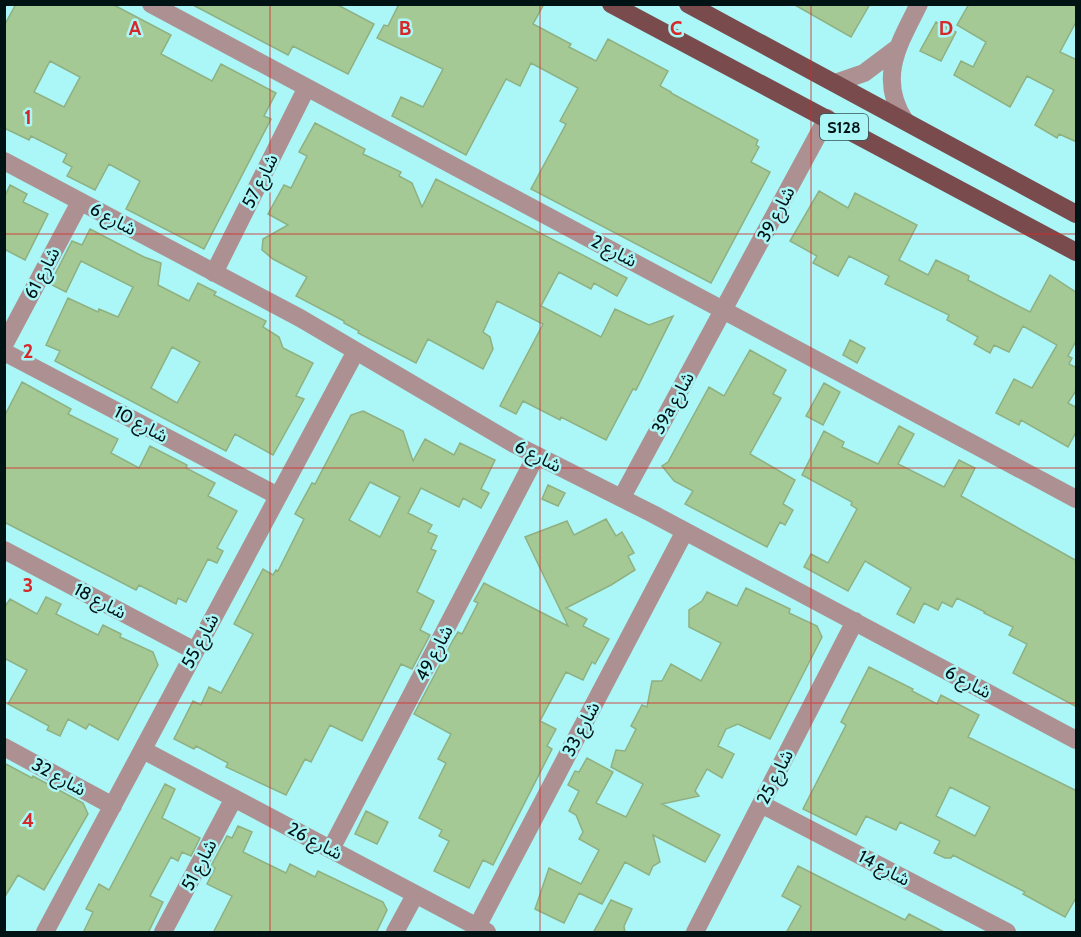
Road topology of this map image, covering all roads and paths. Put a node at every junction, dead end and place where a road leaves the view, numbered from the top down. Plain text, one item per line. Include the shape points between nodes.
1 (151, 4) edge
2 (611, 4) edge
3 (688, 4) edge
4 (920, 4) edge
5 (896, 49) junction
6 (835, 83) junction
7 (306, 89) junction
8 (827, 118) junction
9 (905, 121) junction
10 (4, 161) edge
11 (80, 202) junction
12 (1077, 214) edge
13 (1077, 252) edge
14 (214, 273) junction
15 (725, 309) junction
16 (4, 345) edge
17 (356, 351) junction
18 (4, 352) edge
19 (536, 456) junction
20 (278, 496) junction
21 (622, 497) junction
22 (1077, 499) edge
23 (685, 531) junction
24 (4, 550) edge
25 (855, 621) junction
26 (195, 651) junction
27 (1076, 738) edge
28 (4, 747) edge
29 (143, 750) junction
30 (234, 798) junction
31 (761, 804) junction
32 (113, 806) junction
33 (331, 849) junction
34 (415, 895) junction
35 (482, 930) edge
36 (45, 933) edge
37 (163, 933) edge
38 (395, 933) edge
39 (695, 933) edge
40 (1007, 933) edge

1 - 7 street, شارع 2
2 - 8 main road, S128
3 - 6 main road, S128
4 - 5 street
5 - 6 street via 864,74
5 - 9 street via 891,88
6 - 9 main road, S128
7 - 14 street, شارع 57
7 - 15 street, شارع 2
8 - 13 main road, S128
8 - 15 street, شارع 39
9 - 12 main road, S128
10 - 11 street, شارع 6
11 - 14 street, شارع 6
11 - 16 street, شارع 61
14 - 17 street, شارع 6
15 - 21 street, 39a شارع
15 - 22 street, شارع 2
17 - 19 street, شارع 6
17 - 20 street, شارع 55
18 - 20 street, شارع 10
19 - 21 street, شارع 6
19 - 33 street, شارع 49
20 - 26 street, شارع 55
21 - 23 street, شارع 6
23 - 25 street, شارع 6
23 - 35 street, شارع 33
24 - 26 street, شارع 18
25 - 27 street, شارع 6
25 - 31 street, شارع 25
26 - 29 street, شارع 55
28 - 32 street, شارع 32
29 - 30 street, شارع 26
29 - 32 street, شارع 55
30 - 33 street, شارع 26
30 - 37 street, شارع 51
31 - 39 street, شارع 25
31 - 40 street, شارع 14
32 - 36 street, شارع 55
33 - 34 street, شارع 26
34 - 35 street, شارع 26
34 - 38 street

